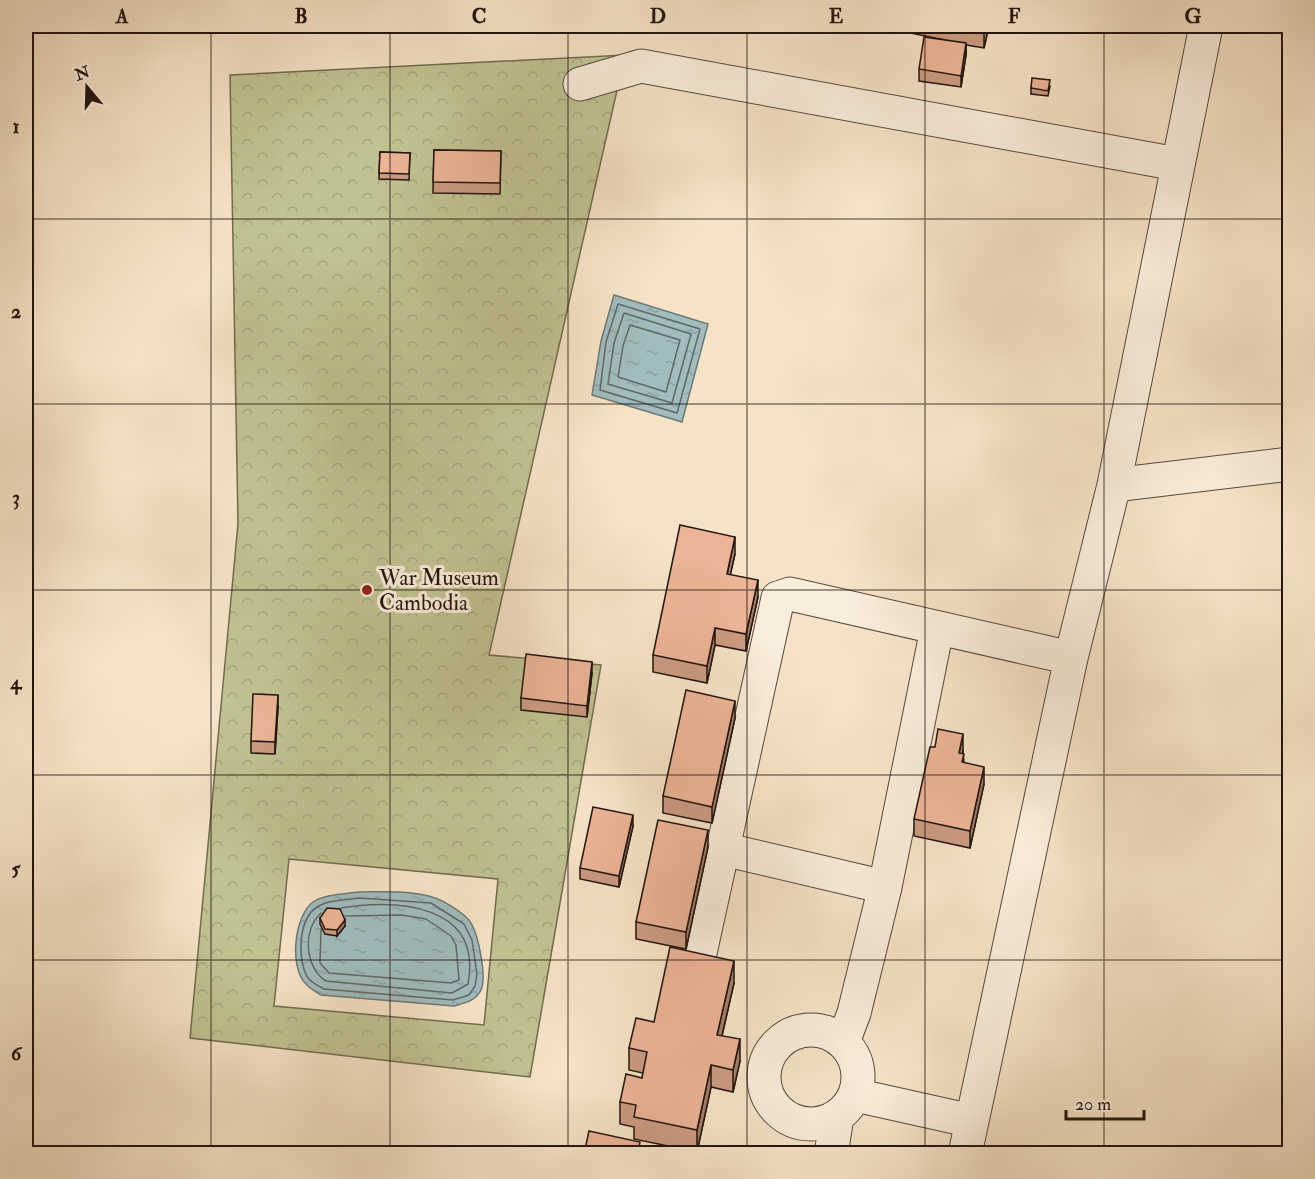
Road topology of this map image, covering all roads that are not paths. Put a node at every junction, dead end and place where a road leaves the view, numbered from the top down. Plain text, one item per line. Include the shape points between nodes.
1 (1206, 26) edge
2 (580, 84) dead end
3 (1177, 164) junction
4 (1290, 464) edge
5 (1114, 485) junction
6 (937, 629) junction
7 (1071, 658) junction
8 (723, 849) junction
9 (885, 887) junction
10 (700, 953) edge
11 (843, 1042) junction
12 (846, 1106) junction
13 (972, 1122) junction
14 (831, 1154) edge
15 (965, 1154) edge

1 - 3 street
2 - 3 street via 641,66
3 - 5 street
4 - 5 street
5 - 7 street
6 - 7 street
6 - 8 street via 790,594 778,598
6 - 9 street
7 - 13 street
8 - 9 street
8 - 10 street
9 - 11 street
11 - 12 street via 858,1066 859,1081
11 - 12 street via 827,1032 808,1030 789,1035 774,1047 765,1064 763,1083 769,1101 782,1115 799,1123 819,1124
12 - 13 street
12 - 14 street
13 - 15 street

